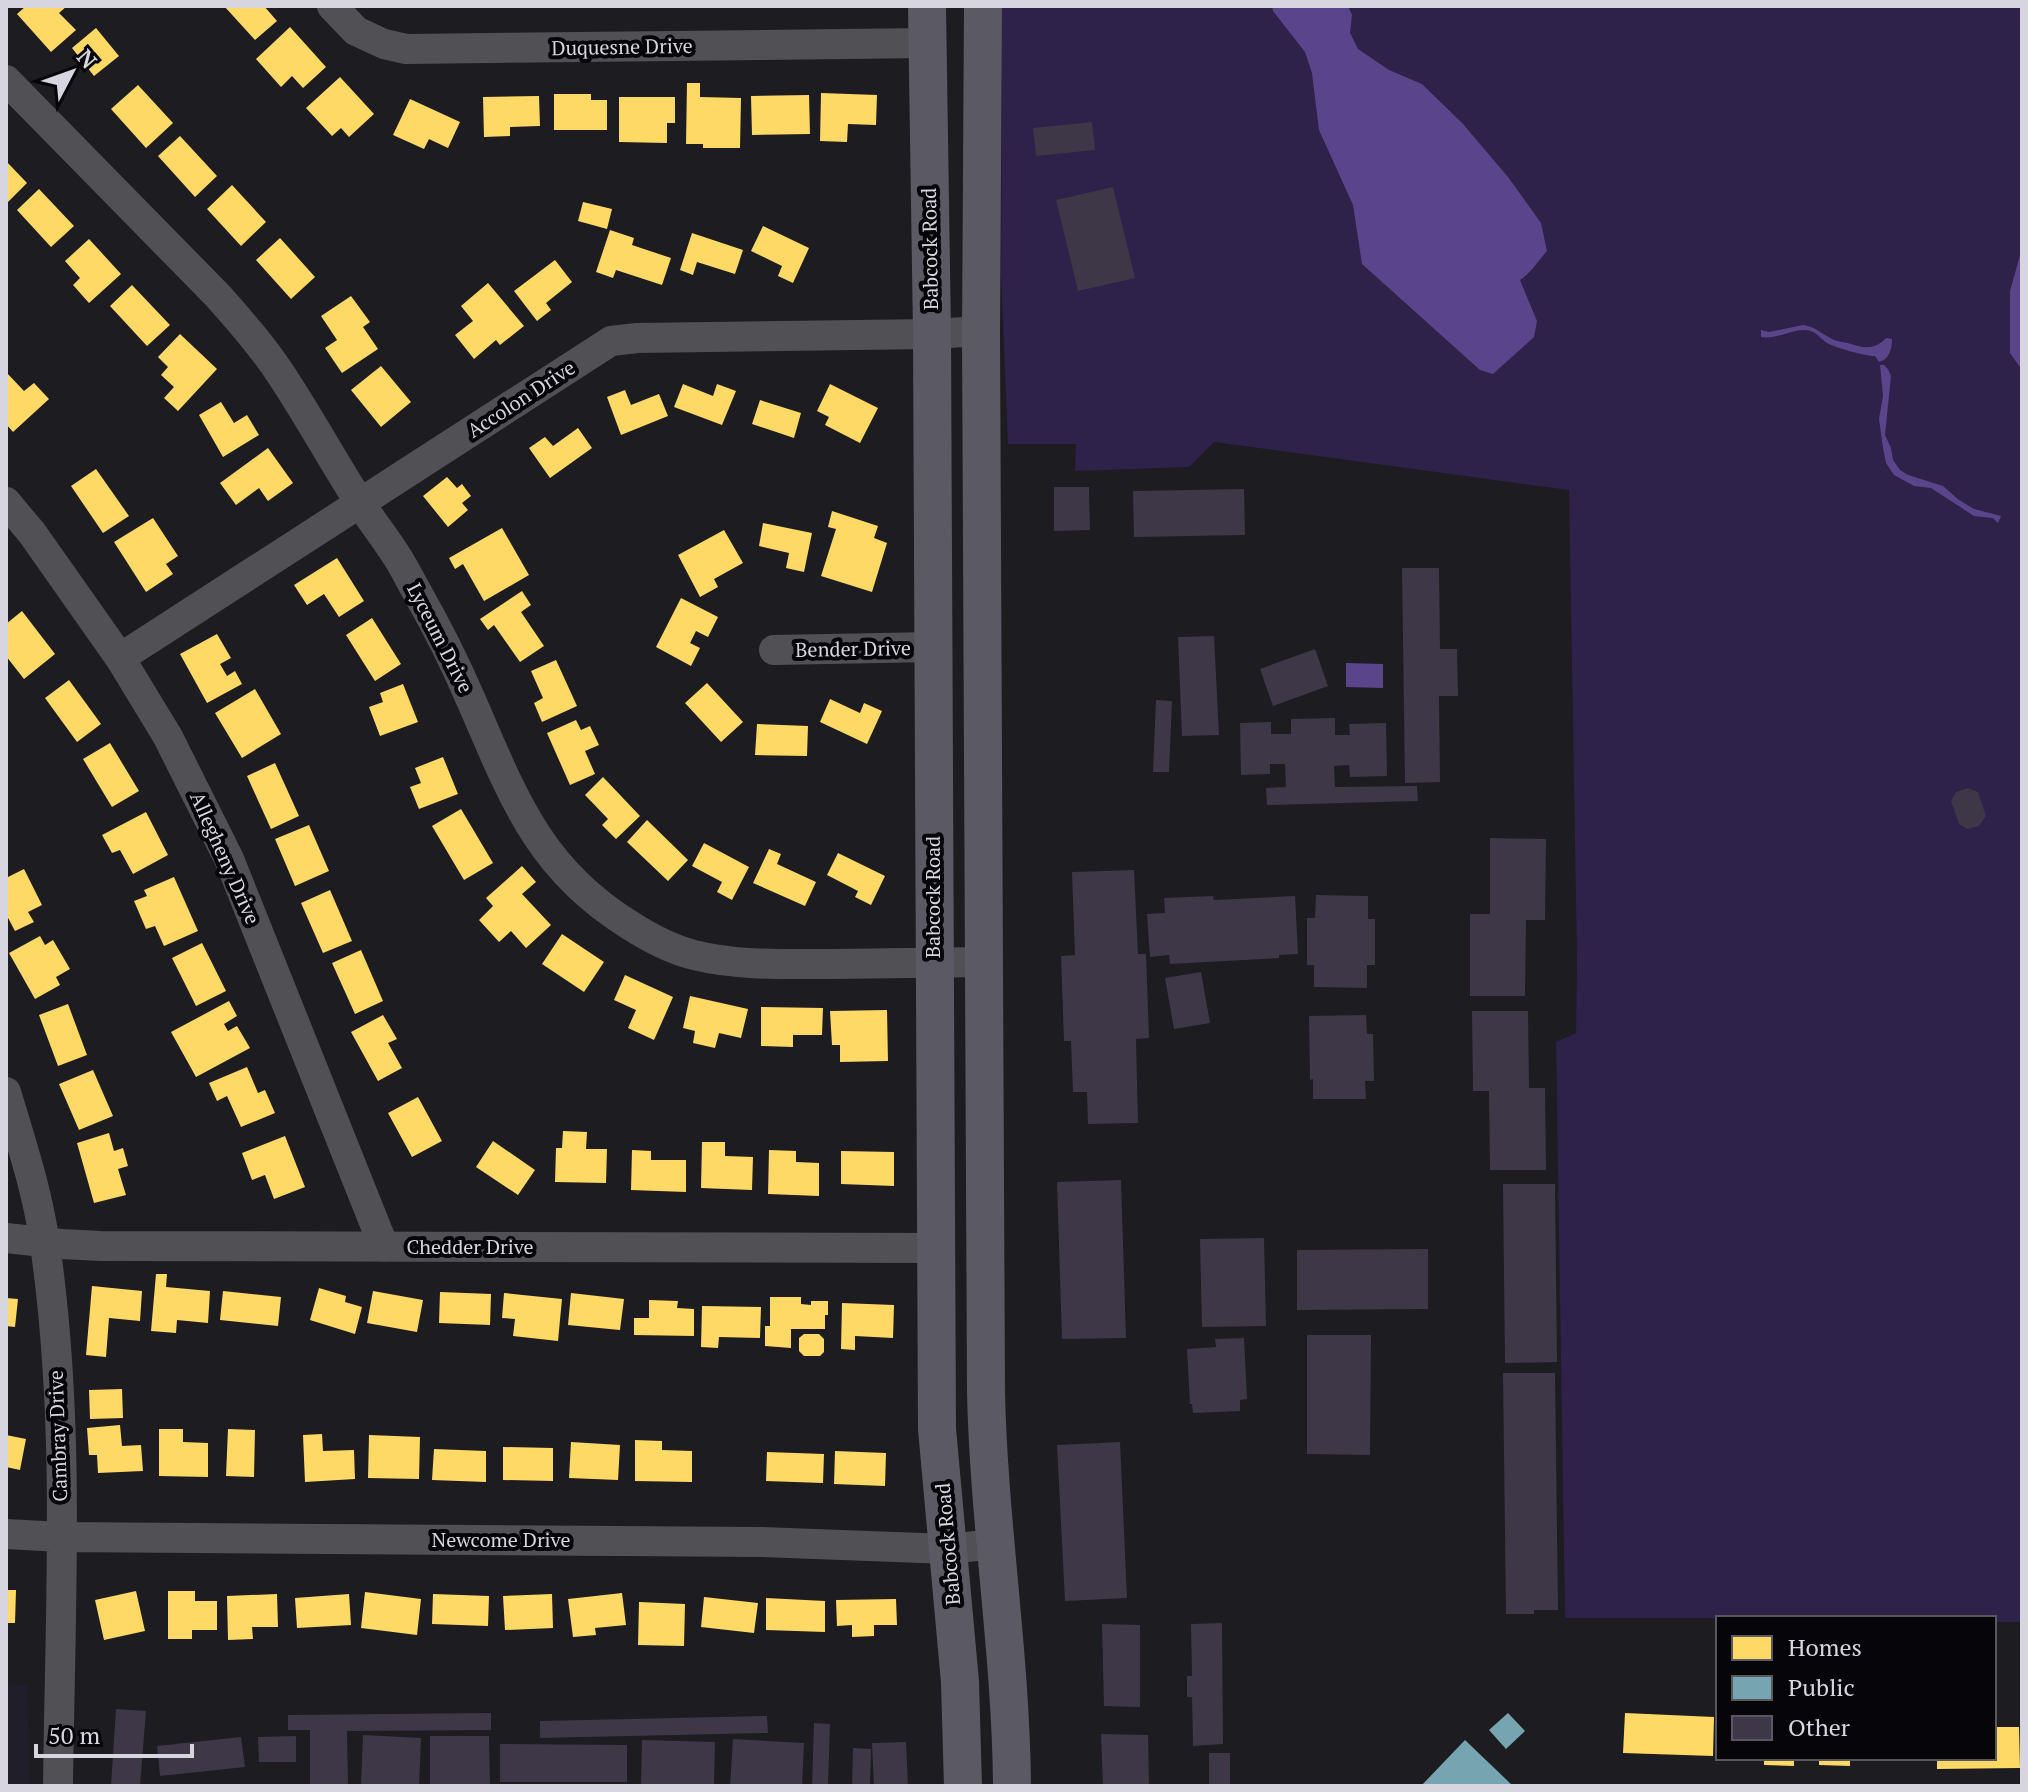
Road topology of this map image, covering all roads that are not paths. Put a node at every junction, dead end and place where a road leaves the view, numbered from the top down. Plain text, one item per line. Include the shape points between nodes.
1 (332, 6) edge
2 (927, 6) edge
3 (983, 6) edge
4 (927, 43) junction
5 (6, 80) edge
6 (981, 331) junction
7 (932, 334) junction
8 (6, 502) edge
9 (360, 502) junction
10 (933, 647) junction
11 (774, 650) dead end
12 (120, 658) junction
13 (984, 962) junction
14 (934, 963) junction
15 (6, 1092) edge
16 (6, 1238) edge
17 (45, 1242) junction
18 (384, 1247) junction
19 (935, 1248) junction
20 (6, 1534) edge
21 (61, 1537) junction
22 (995, 1544) junction
23 (948, 1549) junction
24 (58, 1786) edge
25 (963, 1786) edge
26 (1012, 1786) edge

1 - 4 street, Duquesne Drive via 356,31 406,49
2 - 4 main road, Babcock Road
3 - 6 main road
4 - 7 main road, Babcock Road
5 - 9 street, Lyceum Drive via 250,332
6 - 7 street, Accolon Drive
6 - 13 main road
7 - 9 street, Accolon Drive via 611,341
7 - 10 main road, Babcock Road
8 - 12 street, Allegheny Drive
9 - 12 street, Accolon Drive
9 - 14 street, Lyceum Drive via 433,620 526,820 588,895 641,932 694,955 775,964
10 - 11 street, Bender Drive
10 - 14 main road, Babcock Road
12 - 18 street, Allegheny Drive via 168,737 229,859
13 - 14 street, Lyceum Drive
13 - 22 main road via 986,1408
14 - 19 main road, Babcock Road
15 - 17 street, Cambray Drive
16 - 17 street, Chedder Drive
17 - 18 street, Chedder Drive
17 - 21 street, Cambray Drive via 59,1409
18 - 19 street, Chedder Drive
19 - 23 main road, Babcock Road via 937,1429
20 - 21 street, Newcome Drive
21 - 23 street, Newcome Drive via 762,1542
21 - 24 street, Cambray Drive
22 - 23 street, Newcome Drive
22 - 26 main road
23 - 25 main road, Babcock Road

